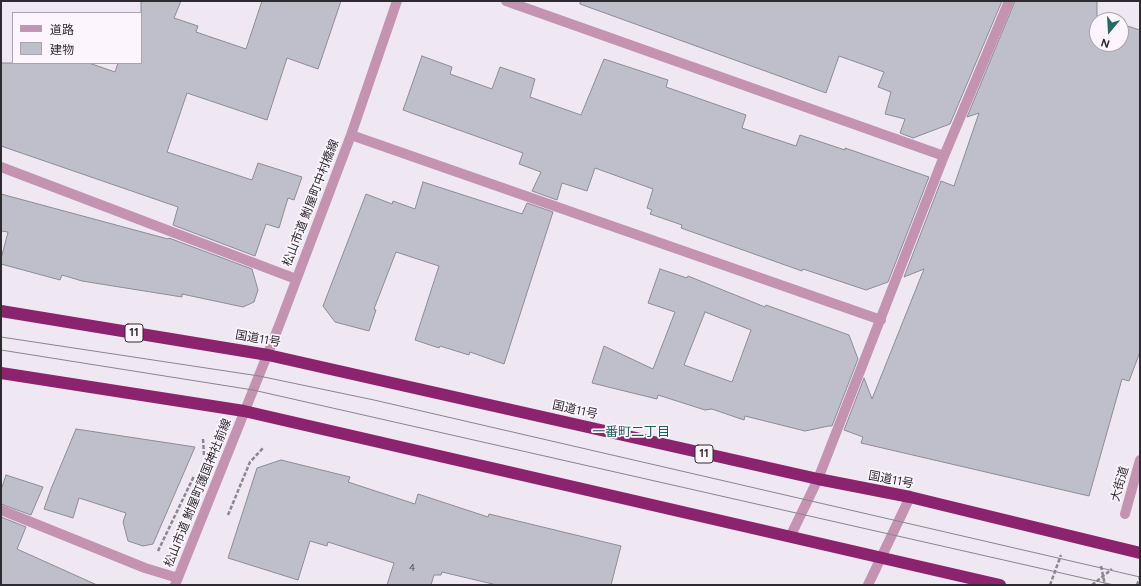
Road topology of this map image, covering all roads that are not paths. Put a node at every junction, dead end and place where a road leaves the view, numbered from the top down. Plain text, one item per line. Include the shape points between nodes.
1 (397, 1) edge
2 (506, 1) edge
3 (1009, 1) edge
4 (351, 135) junction
5 (944, 156) junction
6 (1, 167) edge
7 (296, 279) junction
8 (1, 311) edge
9 (880, 320) junction
10 (268, 354) junction
11 (1, 373) edge
12 (244, 411) junction
13 (1140, 460) edge
14 (818, 479) junction
15 (910, 498) junction
16 (1, 510) edge
17 (1125, 514) dead end
18 (790, 538) junction
19 (1140, 553) edge
20 (881, 557) junction
21 (176, 582) edge
22 (868, 585) edge
23 (1000, 585) edge

1 - 4 street, 松山市道 鮒屋町中村橋線
2 - 5 street
3 - 5 street
4 - 7 street, 松山市道 鮒屋町中村橋線
4 - 9 street
5 - 9 street
6 - 7 street
7 - 10 street, 松山市道 鮒屋町中村橋線
8 - 10 highway, 国道11号 / 11
9 - 14 street
10 - 12 street, 松山市道 鮒屋町中村橋線
10 - 14 highway, 国道11号 / 11
11 - 12 highway
12 - 18 highway
12 - 21 street, 松山市道 鮒屋町護国神社前線
13 - 17 street, 大街道
14 - 15 highway, 国道11号 / 11
14 - 18 street
15 - 19 highway, 国道11号 / 11
15 - 20 street
16 - 21 street
18 - 20 highway
20 - 22 street
20 - 23 highway

